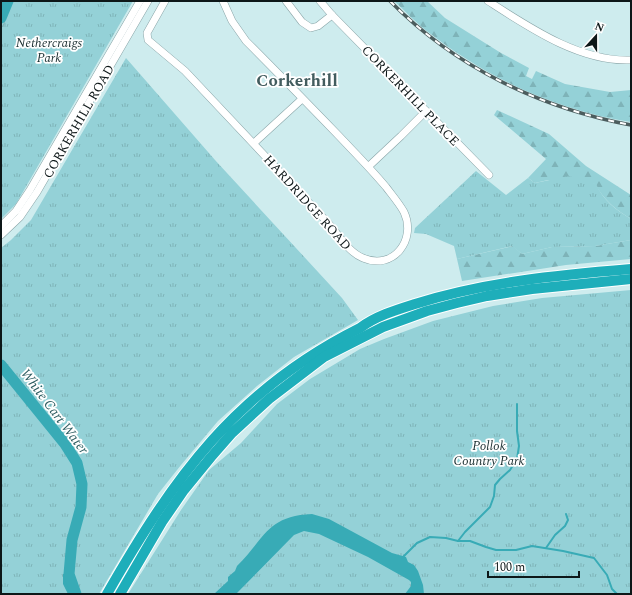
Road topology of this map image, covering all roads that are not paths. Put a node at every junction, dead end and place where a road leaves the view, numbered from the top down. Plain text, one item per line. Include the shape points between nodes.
1 (140, 1) edge
2 (148, 1) edge
3 (166, 1) edge
4 (223, 1) edge
5 (286, 1) edge
6 (320, 1) edge
7 (488, 1) edge
8 (332, 15) junction
9 (631, 60) edge
10 (302, 99) junction
11 (426, 111) junction
12 (254, 143) junction
13 (369, 166) junction
14 (489, 175) dead end
15 (1, 226) edge
16 (1, 235) edge
17 (631, 269) edge
18 (631, 279) edge
19 (109, 591) edge
20 (120, 594) edge

1 - 15 street, CORKERHILL ROAD via 30,190 16,211
2 - 16 street, CORKERHILL ROAD via 37,192 20,217
3 - 12 street, HARDRIDGE ROAD via 147,33 148,40 185,70
4 - 10 street, HARDRIDGE ROAD via 232,21 246,41
5 - 8 street via 302,22 311,28
6 - 8 street, CORKERHILL PLACE
7 - 9 street via 543,34 579,51 603,58
8 - 11 street, CORKERHILL PLACE
10 - 12 street
10 - 13 street, HARDRIDGE ROAD
11 - 13 street
11 - 14 street, CORKERHILL PLACE
12 - 13 street, HARDRIDGE ROAD via 350,250 369,260 383,260 394,256 404,244 408,232 407,220 400,204
17 - 19 highway via 516,281 432,299 367,322 321,349 292,368 239,411 187,468 158,509
18 - 20 highway via 552,286 457,303 405,318 369,333 324,357 258,409 198,472 143,553

